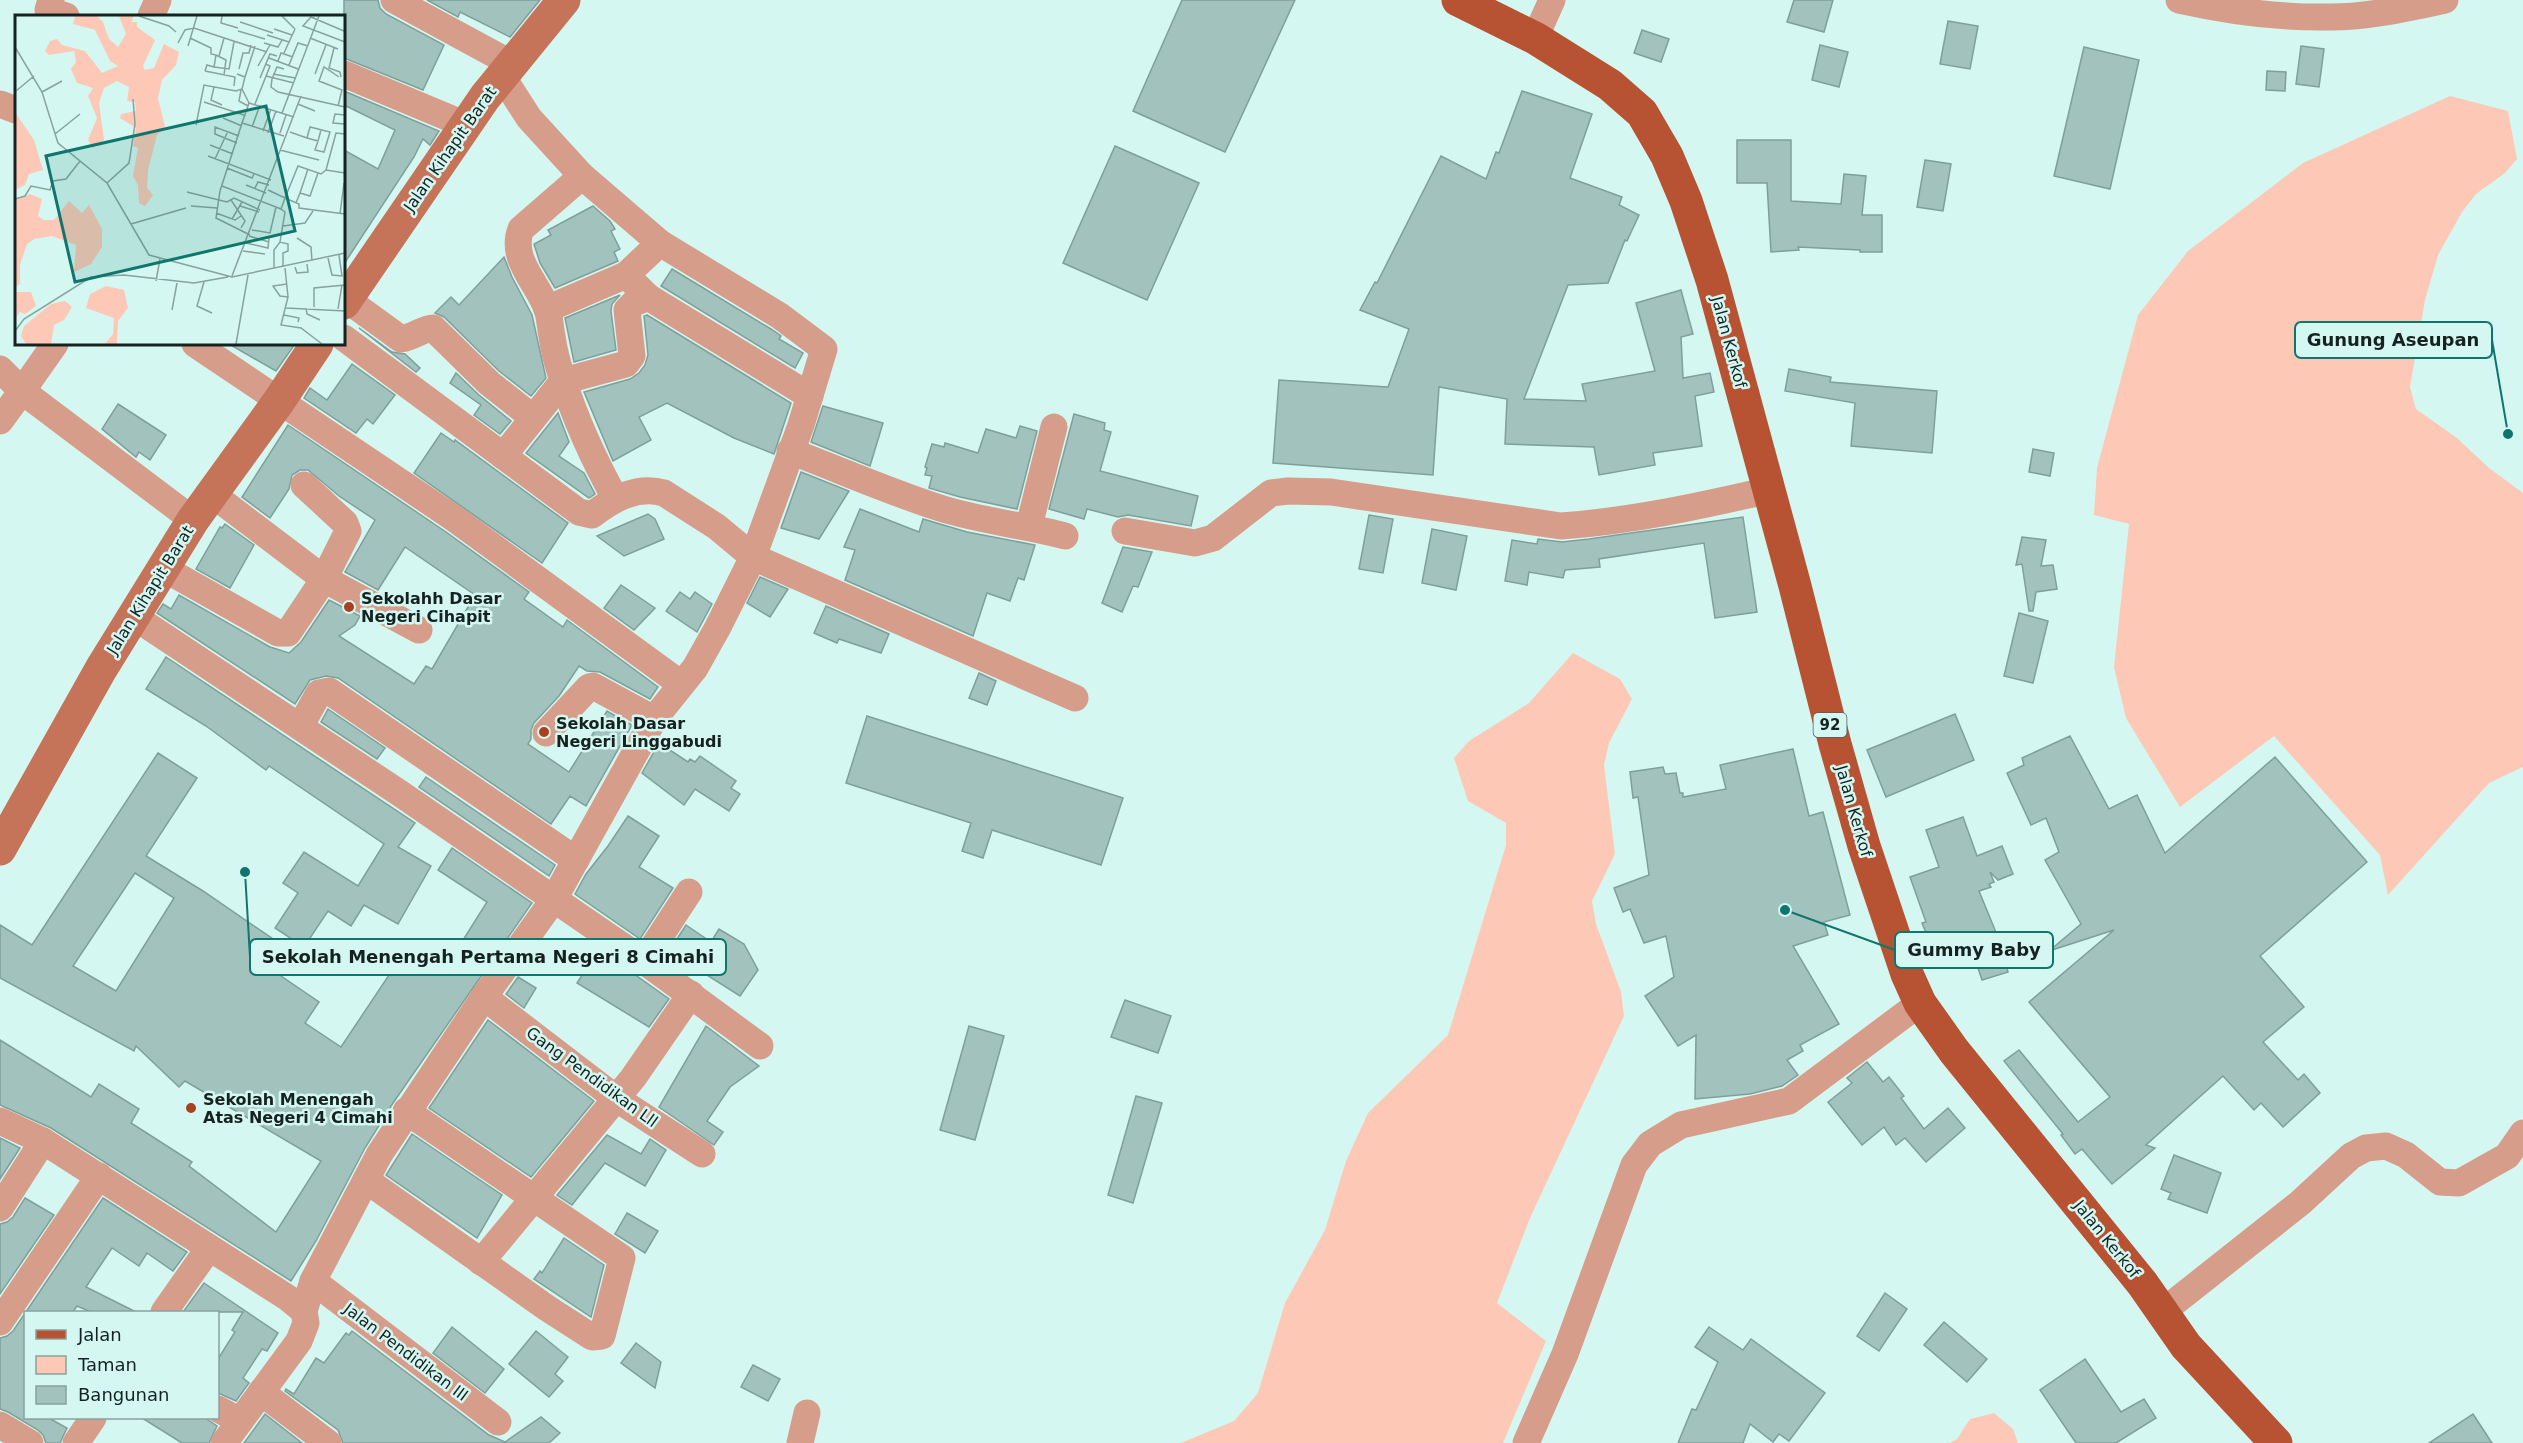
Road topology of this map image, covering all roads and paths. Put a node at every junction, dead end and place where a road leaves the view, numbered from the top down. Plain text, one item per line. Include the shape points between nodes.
1 (158, 0) edge
2 (394, 0) edge
3 (564, 0) edge
4 (1458, 0) edge
5 (1552, 0) edge
6 (2179, 0) edge
7 (2445, 0) edge
8 (151, 15) edge
9 (1535, 38) junction
10 (507, 70) junction
11 (345, 74) edge
12 (0, 104) edge
13 (15, 110) edge
14 (466, 125) junction
15 (582, 176) junction
16 (660, 243) junction
17 (626, 275) junction
18 (648, 297) junction
19 (345, 301) edge
20 (547, 309) junction
21 (345, 339) edge
22 (54, 345) edge
23 (196, 345) edge
24 (316, 345) edge
25 (0, 369) edge
26 (563, 381) junction
27 (22, 391) junction
28 (810, 396) junction
29 (279, 401) junction
30 (532, 417) junction
31 (0, 421) edge
32 (1054, 427) dead end
33 (790, 451) junction
34 (502, 456) junction
35 (304, 485) dead end
36 (1770, 490) junction
37 (615, 498) junction
38 (202, 507) junction
39 (1029, 526) junction
40 (1125, 531) dead end
41 (1065, 536) dead end
42 (753, 557) junction
43 (163, 568) junction
44 (324, 579) junction
45 (133, 616) junction
46 (419, 630) dead end
47 (681, 684) junction
48 (1075, 698) dead end
49 (654, 719) junction
50 (301, 726) junction
51 (546, 733) dead end
52 (426, 757) junction
53 (401, 794) junction
54 (0, 849) edge
55 (576, 860) junction
56 (689, 892) dead end
57 (554, 899) junction
58 (644, 961) junction
59 (690, 994) junction
60 (484, 997) junction
61 (1920, 1003) junction
62 (760, 1046) dead end
63 (617, 1099) junction
64 (406, 1111) junction
65 (0, 1120) edge
66 (2523, 1133) edge
67 (43, 1141) junction
68 (702, 1154) dead end
69 (99, 1176) junction
70 (366, 1180) junction
71 (533, 1198) junction
72 (0, 1208) edge
73 (209, 1248) junction
74 (481, 1262) junction
75 (313, 1281) junction
76 (165, 1311) edge
77 (304, 1311) junction
78 (2161, 1313) junction
79 (0, 1322) edge
80 (261, 1392) junction
81 (807, 1413) dead end
82 (229, 1415) edge
83 (92, 1419) edge
84 (498, 1422) dead end
85 (0, 1425) edge
86 (30, 1443) edge
87 (76, 1443) edge
88 (224, 1443) edge
89 (328, 1443) edge
90 (800, 1443) edge
91 (1526, 1443) edge
92 (2276, 1443) edge

1 - 8 street
2 - 10 street
3 - 10 street, Jalan Kihapit Barat
4 - 9 main road, Jalan Kerkof / 92
5 - 9 street
6 - 7 street via 2261,13 2332,17
9 - 36 main road, Jalan Kerkof / 92 via 1610,86 1642,113 1667,156 1712,279
10 - 14 street, Jalan Kihapit Barat
10 - 15 street via 529,118
11 - 14 street
12 - 13 street
14 - 19 street, Jalan Kihapit Barat
15 - 16 street
15 - 20 street via 521,229 518,239 528,275
16 - 17 street
16 - 28 street via 780,316 824,349
17 - 18 street
17 - 20 street
18 - 26 street via 627,310 632,356 626,364
18 - 28 street
19 - 30 street via 400,339 433,328 489,383
20 - 26 street
21 - 34 street
22 - 27 street
23 - 29 street
24 - 29 street, Jalan Kihapit Barat
25 - 27 street
26 - 30 street
26 - 37 street via 595,461
27 - 31 street
27 - 38 street
28 - 33 street
29 - 38 street, Jalan Kihapit Barat
29 - 47 street via 455,519
30 - 34 street
32 - 39 street
33 - 39 street via 939,508 1003,524
33 - 42 street
34 - 37 street via 579,512 592,515
35 - 44 street via 345,523 348,531
36 - 40 street via 1681,510 1561,526 1331,492 1288,491 1271,493 1213,538 1195,543
36 - 61 main road, Jalan Kerkof / 92 via 1834,744 1864,846
37 - 42 street via 653,490 664,493 717,527
38 - 43 street, Jalan Kihapit Barat
38 - 44 street
39 - 41 street
42 - 47 street via 695,668
42 - 48 street
43 - 44 street via 278,633 291,631
43 - 45 street, Jalan Kihapit Barat
44 - 46 street
45 - 50 street
45 - 54 street, Jalan Kihapit Barat
47 - 49 street
49 - 51 street via 593,686
49 - 55 street
50 - 52 street via 319,693 329,691
50 - 53 street
52 - 53 street
52 - 55 street
53 - 57 street
55 - 57 street
56 - 58 street
57 - 58 street
57 - 60 street
58 - 59 street
59 - 62 street
59 - 63 street
60 - 63 street, Gang Pendidikan Lll
60 - 64 street
61 - 78 main road, Jalan Kerkof / 92 via 1954,1052 2142,1283
61 - 91 street via 1789,1101 1681,1125 1650,1144 1634,1165 1566,1354
63 - 68 street, Gang Pendidikan Lll
63 - 71 street
64 - 70 street
64 - 71 street
65 - 67 street
66 - 78 street via 2507,1156 2459,1183 2440,1182 2406,1155 2386,1146 2366,1148 2351,1156 2300,1203
67 - 69 street
67 - 72 street
69 - 73 street
69 - 79 street
70 - 74 street
70 - 75 street
71 - 74 street
71 - 74 street via 622,1258 602,1336 592,1337
73 - 76 street
73 - 77 street
75 - 77 street
75 - 84 street, Jalan Pendidikan III
77 - 80 street via 306,1323 299,1341
78 - 92 main road, Jalan Kerkof / 92 via 2186,1346
80 - 82 street
80 - 89 street
81 - 90 street
82 - 88 street
83 - 87 street
85 - 86 street

